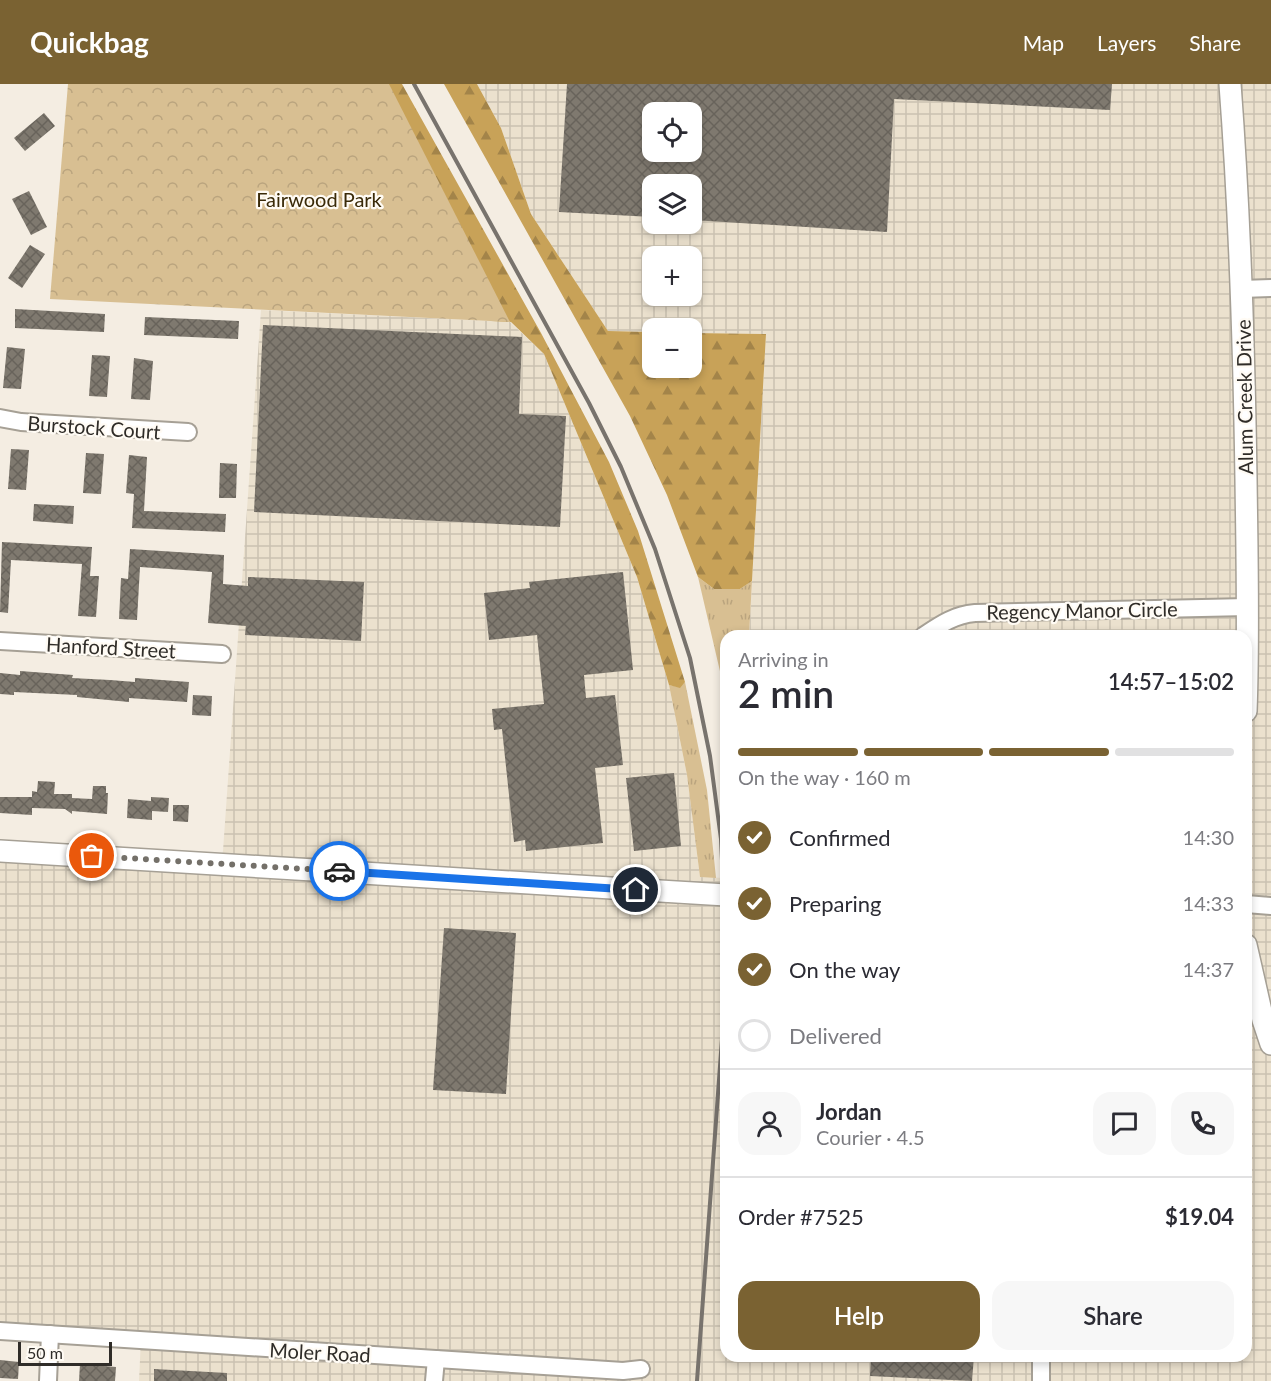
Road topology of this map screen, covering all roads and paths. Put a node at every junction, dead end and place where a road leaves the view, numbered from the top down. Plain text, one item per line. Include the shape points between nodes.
1 (1230, 84) edge
2 (1271, 288) edge
3 (1241, 290) junction
4 (0, 418) edge
5 (188, 432) dead end
6 (1248, 607) junction
7 (932, 630) edge
8 (1248, 630) edge
9 (0, 641) edge
10 (222, 654) dead end
11 (0, 851) edge
12 (720, 895) edge
13 (1252, 904) edge
14 (1271, 906) edge
15 (1252, 971) edge
16 (1271, 1044) edge
17 (0, 1331) edge
18 (50, 1334) junction
19 (436, 1359) junction
20 (1041, 1362) edge
21 (641, 1369) dead end
22 (48, 1381) edge
23 (435, 1381) edge
24 (1041, 1381) edge

1 - 3 main road, Alum Creek Drive
2 - 3 street
3 - 6 main road, Alum Creek Drive
4 - 5 street, Burstock Court
6 - 7 street, Regency Manor Circle via 975,613 949,619
6 - 8 main road, Alum Creek Drive
9 - 10 street, Hanford Street
11 - 12 main road
13 - 14 street
15 - 16 main road
17 - 18 street, Moler Road
18 - 19 street, Moler Road
18 - 22 street
19 - 21 street, Moler Road
19 - 23 street
20 - 24 street

